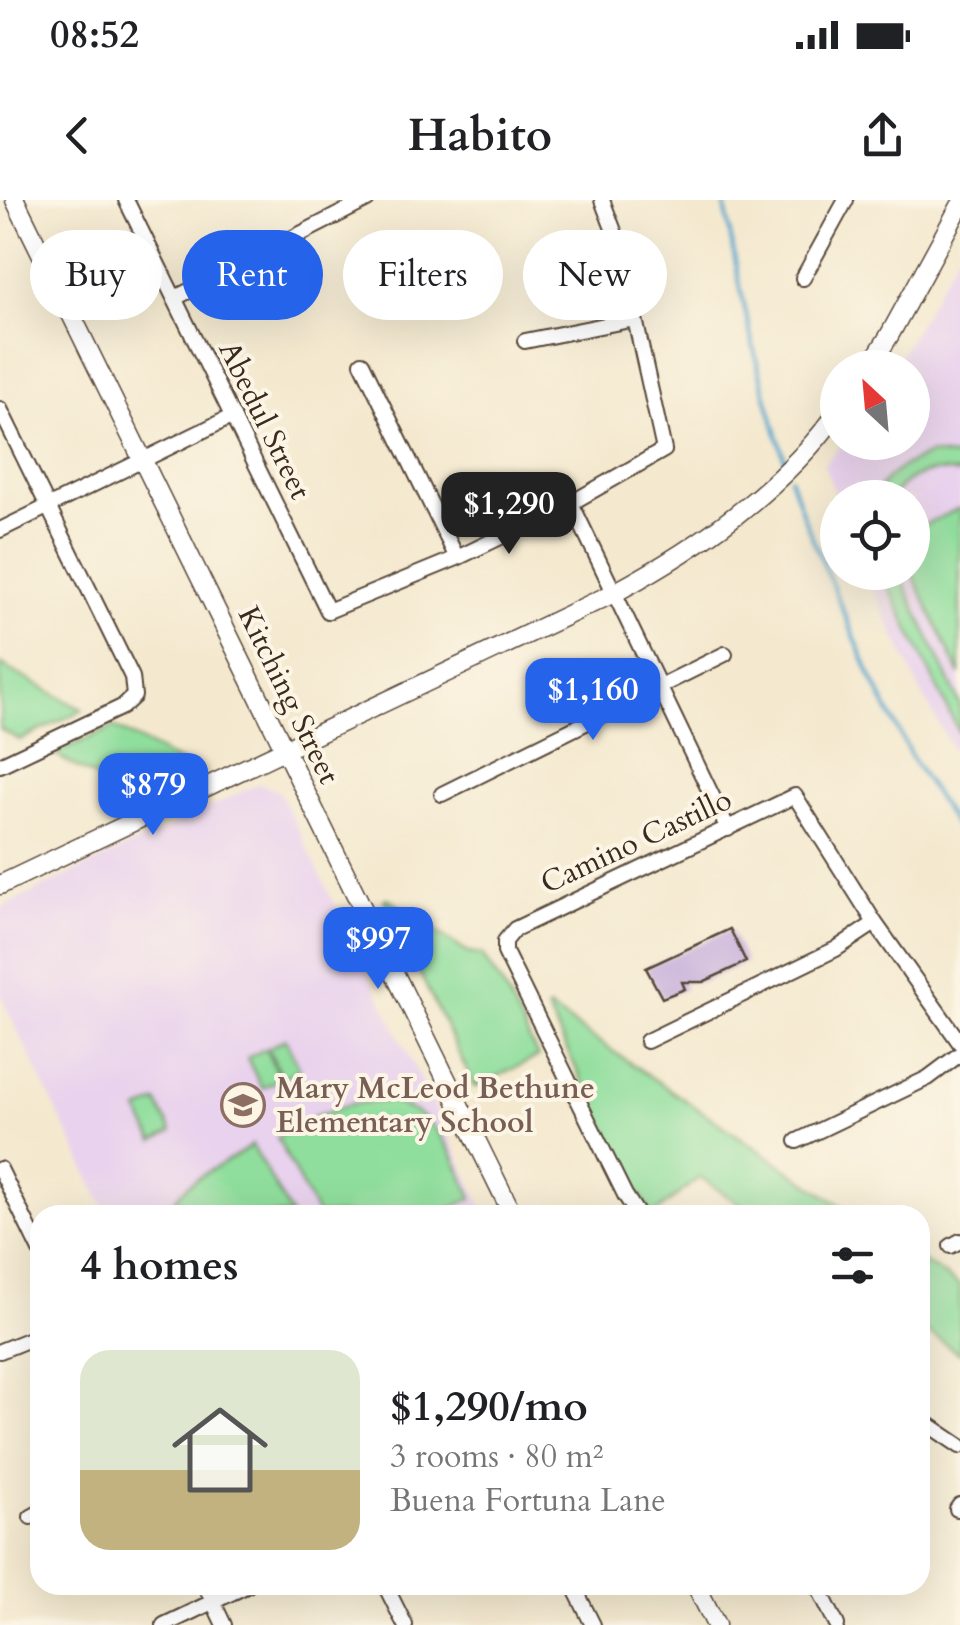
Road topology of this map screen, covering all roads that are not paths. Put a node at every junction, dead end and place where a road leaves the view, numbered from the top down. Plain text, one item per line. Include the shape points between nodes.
1 (15, 200) edge
2 (126, 200) edge
3 (367, 200) edge
4 (602, 200) edge
5 (846, 200) edge
6 (960, 206) edge
7 (614, 230) edge
8 (803, 278) dead end
9 (174, 298) junction
10 (630, 320) edge
11 (635, 320) edge
12 (525, 341) dead end
13 (879, 350) edge
14 (362, 363) dead end
15 (0, 409) edge
16 (232, 416) junction
17 (820, 433) edge
18 (142, 460) junction
19 (571, 503) junction
20 (48, 506) junction
21 (0, 530) edge
22 (456, 558) junction
23 (616, 592) junction
24 (726, 654) dead end
25 (660, 686) junction
26 (285, 749) junction
27 (0, 765) edge
28 (442, 794) dead end
29 (728, 829) junction
30 (0, 885) edge
31 (875, 924) junction
32 (647, 1041) dead end
33 (960, 1043) edge
34 (960, 1054) edge
35 (797, 1141) dead end
36 (1, 1173) edge
37 (509, 1205) edge
38 (632, 1205) edge
39 (30, 1231) edge
40 (30, 1339) edge
41 (0, 1351) edge
42 (930, 1426) edge
43 (960, 1446) edge
44 (210, 1595) edge
45 (227, 1595) edge
46 (391, 1595) edge
47 (579, 1595) edge
48 (701, 1595) edge
49 (822, 1595) edge
50 (213, 1602) junction
51 (164, 1625) edge
52 (224, 1625) edge
53 (405, 1625) edge
54 (593, 1625) edge
55 (716, 1625) edge
56 (836, 1625) edge

1 - 18 street, Kitching Street
2 - 9 street, Abedul Street
3 - 9 street
4 - 7 street
5 - 8 street
6 - 13 street
9 - 16 street, Abedul Street
10 - 12 street
11 - 19 street via 664,450
14 - 22 street
15 - 20 street
16 - 18 street
16 - 22 street, Abedul Street via 328,611
17 - 23 street via 765,492 702,541
18 - 20 street
18 - 26 street, Kitching Street
19 - 22 street
19 - 23 street
20 - 21 street
20 - 27 street via 132,677 134,696
23 - 25 street
23 - 26 street
24 - 25 street
25 - 28 street
25 - 29 street
26 - 30 street
26 - 37 street, Kitching Street
29 - 31 street, Camino Castillo via 795,796
29 - 38 street, Camino Castillo via 515,929 505,941 504,952
31 - 32 street via 836,950
31 - 33 street
34 - 35 street via 928,1078
36 - 39 street
40 - 41 street
42 - 43 street
44 - 50 street
45 - 50 street
46 - 53 street
47 - 54 street
48 - 55 street
49 - 56 street
50 - 51 street
50 - 52 street

